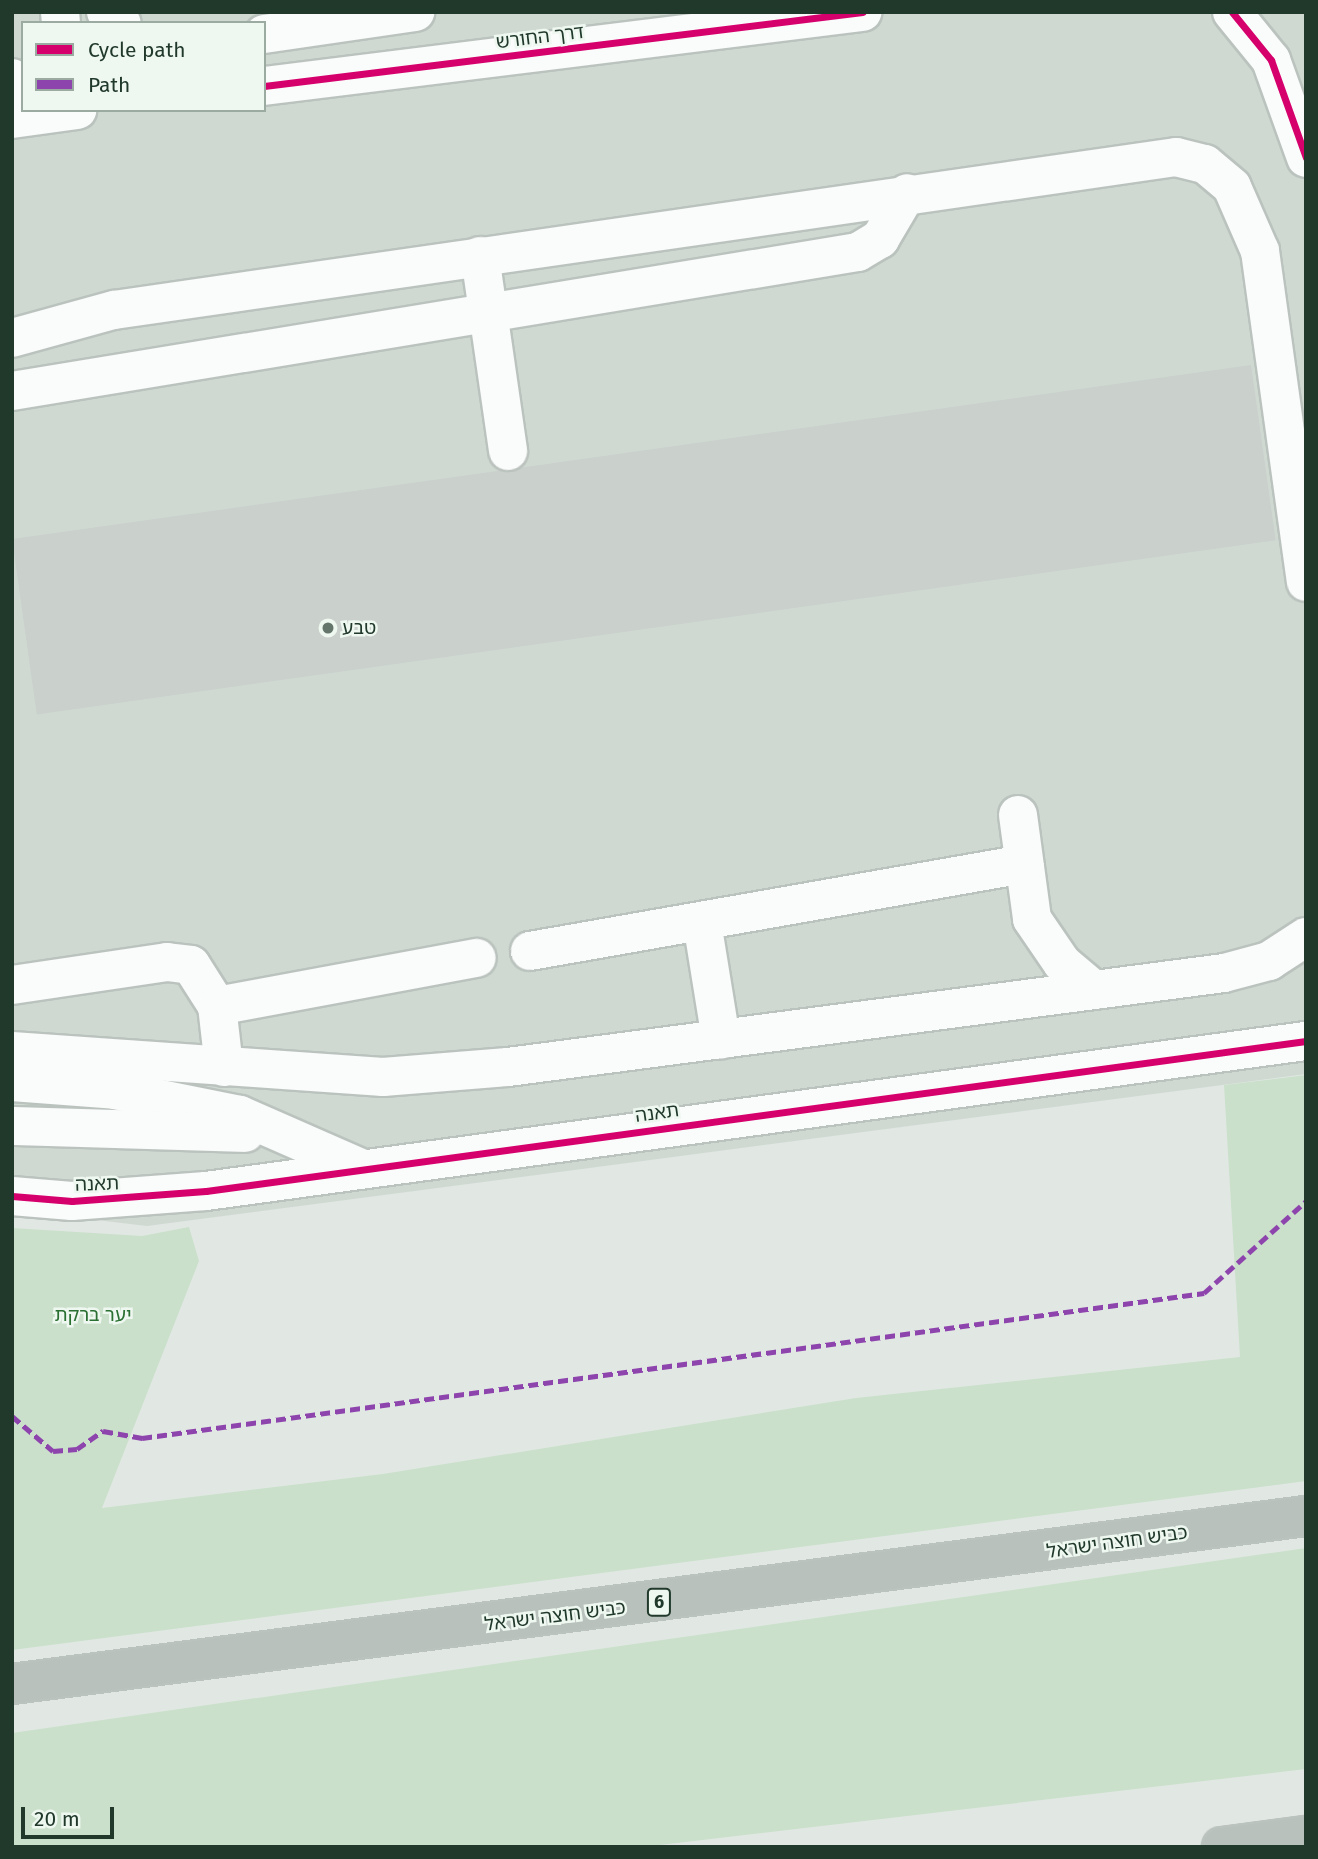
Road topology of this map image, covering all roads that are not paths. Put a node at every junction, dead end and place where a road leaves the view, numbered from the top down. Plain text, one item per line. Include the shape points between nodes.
1 (415, 12) edge
2 (862, 12) edge
3 (1232, 12) edge
4 (266, 34) edge
5 (266, 86) edge
6 (1306, 158) edge
7 (907, 193) junction
8 (480, 256) junction
9 (488, 313) junction
10 (12, 338) edge
11 (12, 391) edge
12 (508, 452) dead end
13 (1306, 582) edge
14 (1017, 816) dead end
15 (1024, 864) junction
16 (702, 922) junction
17 (1306, 937) edge
18 (530, 951) dead end
19 (477, 958) dead end
20 (12, 985) edge
21 (1094, 990) junction
22 (217, 1006) junction
23 (721, 1039) junction
24 (1306, 1041) edge
25 (12, 1051) edge
26 (224, 1066) junction
27 (12, 1082) edge
28 (12, 1126) edge
29 (292, 1134) junction
30 (361, 1168) junction
31 (12, 1196) edge
32 (1306, 1516) edge
33 (12, 1684) edge
34 (1306, 1836) edge
35 (1222, 1847) edge

1 - 4 street
2 - 5 street, דרך החורש
3 - 6 street via 1271,61
7 - 8 street
7 - 9 street via 880,239 858,252
7 - 13 street via 1176,157 1205,164 1232,187 1260,251
8 - 9 street
8 - 10 street via 102,312
9 - 11 street
9 - 12 street
14 - 15 street
15 - 16 street
15 - 21 street via 1032,919 1062,963
16 - 18 street
16 - 23 street
17 - 21 street via 1269,961 1224,973
19 - 22 street
20 - 22 street via 167,962 191,965
21 - 23 street
22 - 26 street
23 - 26 street via 397,1076
24 - 30 street, תאנה
25 - 26 street
27 - 29 street via 173,1100
28 - 29 street
29 - 30 street
30 - 31 street, תאנה via 139,1198
32 - 33 highway, כביש חוצה ישראל / 6
34 - 35 highway

